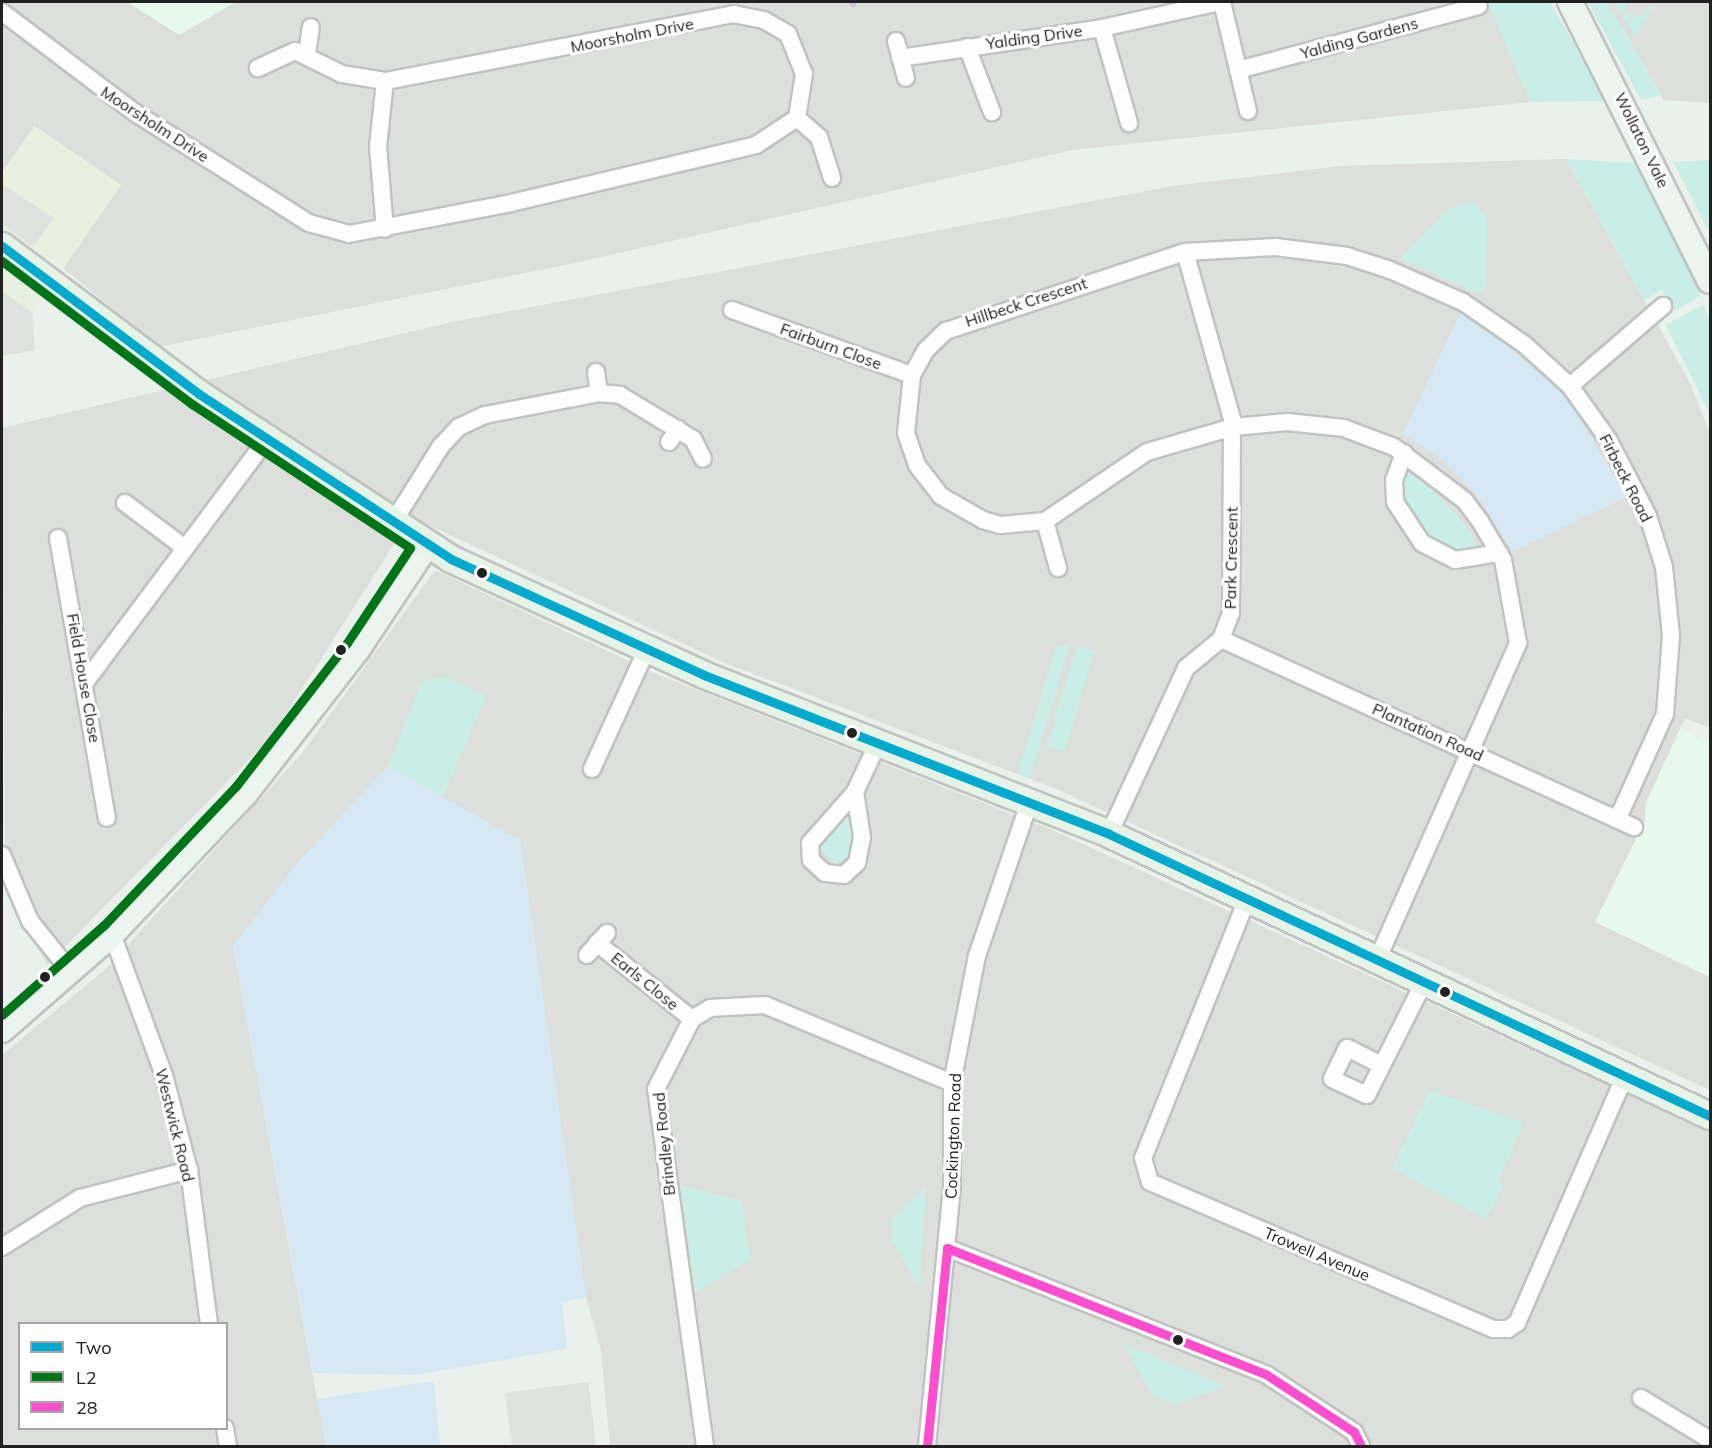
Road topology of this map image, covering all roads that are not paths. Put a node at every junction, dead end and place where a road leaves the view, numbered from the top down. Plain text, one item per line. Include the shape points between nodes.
1 (1221, 2) edge
2 (1570, 2) edge
3 (1479, 6) dead end
4 (2, 12) edge
5 (311, 27) dead end
6 (1102, 28) junction
7 (896, 42) dead end
8 (967, 47) junction
9 (307, 54) junction
10 (900, 58) junction
11 (258, 68) dead end
12 (1238, 70) junction
13 (906, 78) dead end
14 (385, 81) junction
15 (1248, 111) dead end
16 (992, 112) dead end
17 (797, 118) junction
18 (1129, 123) dead end
19 (832, 178) dead end
20 (385, 229) junction
21 (2, 246) edge
22 (1185, 252) junction
23 (1710, 281) edge
24 (1663, 306) dead end
25 (732, 310) dead end
26 (596, 372) dead end
27 (912, 375) junction
28 (1570, 386) junction
29 (599, 393) junction
30 (1233, 427) junction
31 (266, 440) junction
32 (1404, 453) junction
33 (704, 459) dead end
34 (125, 503) dead end
35 (1045, 520) junction
36 (392, 524) junction
37 (58, 538) dead end
38 (427, 546) junction
39 (185, 548) junction
40 (1499, 553) junction
41 (1057, 568) dead end
42 (1221, 639) junction
43 (646, 651) junction
44 (86, 681) junction
45 (878, 743) junction
46 (1471, 751) junction
47 (592, 769) dead end
48 (855, 792) junction
49 (1030, 800) junction
50 (107, 818) dead end
51 (1618, 818) junction
52 (1634, 827) dead end
53 (1109, 834) junction
54 (2, 855) edge
55 (1248, 897) junction
56 (112, 934) junction
57 (597, 944) dead end
58 (1378, 958) junction
59 (71, 972) junction
60 (1425, 980) junction
61 (692, 1019) junction
62 (2, 1030) edge
63 (1381, 1065) dead end
64 (1626, 1074) junction
65 (952, 1083) junction
66 (1710, 1116) edge
67 (189, 1170) junction
68 (2, 1247) edge
69 (947, 1248) junction
70 (209, 1322) edge
71 (1641, 1398) dead end
72 (225, 1430) edge
73 (1710, 1440) edge
74 (228, 1446) edge
75 (705, 1446) edge
76 (927, 1446) edge
77 (1361, 1446) edge

1 - 6 street, Yalding Drive
1 - 12 street
2 - 23 street, Wollaton Vale via 1646,145
3 - 12 street, Yalding Gardens
4 - 20 street, Moorsholm Drive via 137,114 309,223 349,234
5 - 9 street
6 - 8 street, Yalding Drive
6 - 18 street, Yalding Drive
7 - 10 street
8 - 10 street, Yalding Drive
8 - 16 street, Yalding Drive
9 - 11 street via 287,52
9 - 14 street, Moorsholm Drive via 342,74
10 - 13 street
12 - 15 street
14 - 17 street, Moorsholm Drive via 744,15 775,25 797,47 804,74
14 - 20 street via 378,179
17 - 19 street via 819,137
17 - 20 street, Moorsholm Drive via 756,145
21 - 31 main road
22 - 27 street, Hillbeck Crescent via 961,322 926,350
22 - 28 street, Firbeck Road via 1305,249 1390,270 1478,311
22 - 30 street, Park Crescent
24 - 28 street
25 - 27 street, Fairburn Close via 753,310
26 - 29 street
27 - 35 street, Hillbeck Crescent via 906,433 917,465 941,496 969,515 1000,525
28 - 51 street, Firbeck Road via 1638,494 1668,590 1671,636 1665,714
29 - 33 street via 632,400 673,436 693,439
29 - 36 street via 485,415 459,427 441,446
30 - 32 street, Hillbeck Crescent via 1266,422 1324,424
30 - 35 street, Hillbeck Crescent via 1132,459
30 - 42 street, Park Crescent via 1233,595
31 - 36 main road
31 - 39 street
32 - 40 street, Hillbeck Crescent via 1464,500
32 - 40 street via 1394,480 1395,502 1422,543 1455,560
34 - 39 street
35 - 41 street
36 - 38 main road
37 - 44 street, Field House Close
38 - 43 main road
38 - 56 street via 357,650 245,794
39 - 44 street
40 - 46 street, Hillbeck Crescent via 1516,611 1518,644
42 - 46 street, Plantation Road
42 - 53 street via 1186,668
43 - 45 main road
43 - 47 street
44 - 50 street, Field House Close
45 - 48 street
45 - 49 main road
46 - 51 street, Plantation Road
46 - 58 street, Hillbeck Crescent
48 - 48 street via 862,837 857,863 844,875 825,873 811,860 810,843
49 - 53 main road
49 - 65 street, Cockington Road via 977,956
51 - 52 street, Plantation Road
53 - 55 main road
54 - 59 street via 30,921
55 - 58 main road
55 - 64 street, Trowell Avenue via 1143,1158 1150,1182 1493,1329 1509,1329 1517,1323
56 - 59 street
56 - 67 street, Westwick Road via 164,1075
57 - 61 street, Earls Close
58 - 60 main road
59 - 62 street
60 - 63 street
60 - 64 main road
61 - 65 street via 710,1008 765,1005
61 - 75 street, Brindley Road via 656,1089
64 - 66 main road
65 - 69 street, Cockington Road
67 - 68 street via 80,1198
67 - 70 street, Westwick Road
69 - 76 street, Cockington Road
69 - 77 street via 1267,1375 1354,1432
71 - 73 street
72 - 74 street

